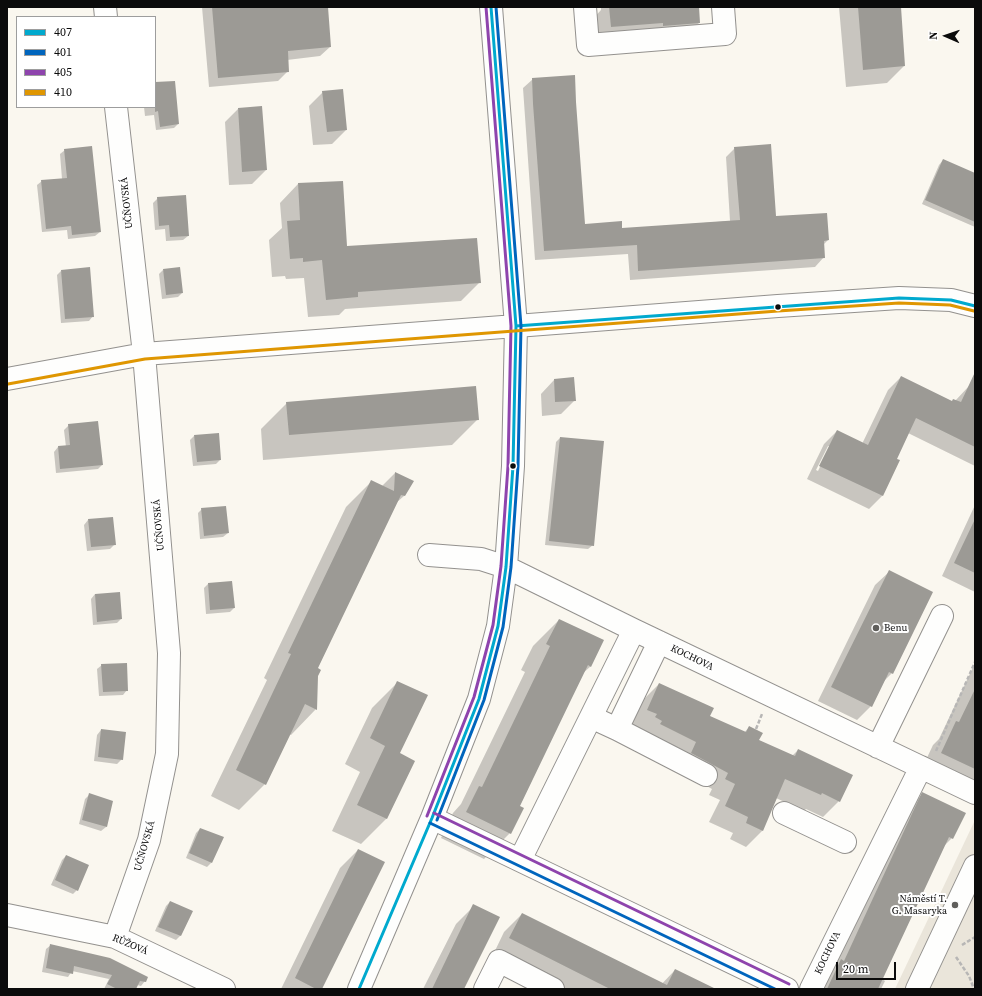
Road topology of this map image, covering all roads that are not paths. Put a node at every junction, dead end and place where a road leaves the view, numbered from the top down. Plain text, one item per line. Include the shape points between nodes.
1 (491, 7) edge
2 (585, 7) edge
3 (723, 7) edge
4 (116, 108) edge
5 (975, 306) edge
6 (516, 326) junction
7 (144, 354) junction
8 (7, 379) edge
9 (429, 555) dead end
10 (506, 567) junction
11 (942, 616) dead end
12 (634, 630) junction
13 (659, 642) junction
14 (591, 717) junction
15 (617, 729) junction
16 (878, 747) junction
17 (924, 769) junction
18 (706, 775) dead end
19 (975, 793) edge
20 (784, 813) dead end
21 (432, 818) junction
22 (845, 842) dead end
23 (520, 860) junction
24 (975, 866) edge
25 (7, 915) edge
26 (115, 937) junction
27 (224, 989) edge
28 (359, 989) edge
29 (485, 989) edge
30 (553, 989) edge
31 (787, 989) edge
32 (811, 989) edge
33 (917, 989) edge

1 - 6 street
2 - 3 street via 588,45 725,34
4 - 7 street, UČŇOVSKÁ
5 - 6 street via 950,300 899,298
6 - 7 street
6 - 10 street via 513,466
7 - 8 street
7 - 26 street, UČŇOVSKÁ via 170,653 167,754 149,840
9 - 10 street, KOCHOVA via 481,560
10 - 12 street, KOCHOVA
10 - 21 street via 498,626 479,699
11 - 16 street
12 - 13 street, KOCHOVA
12 - 14 street
13 - 15 street
13 - 16 street, KOCHOVA
14 - 15 street
14 - 23 street
15 - 18 street
16 - 17 street, KOCHOVA
17 - 19 street, KOCHOVA
17 - 32 street, KOCHOVA
20 - 22 street
21 - 23 street
21 - 28 street
23 - 31 street
24 - 33 street
25 - 26 street, RŮŽOVÁ
26 - 27 street, RŮŽOVÁ
29 - 30 street via 499,961

